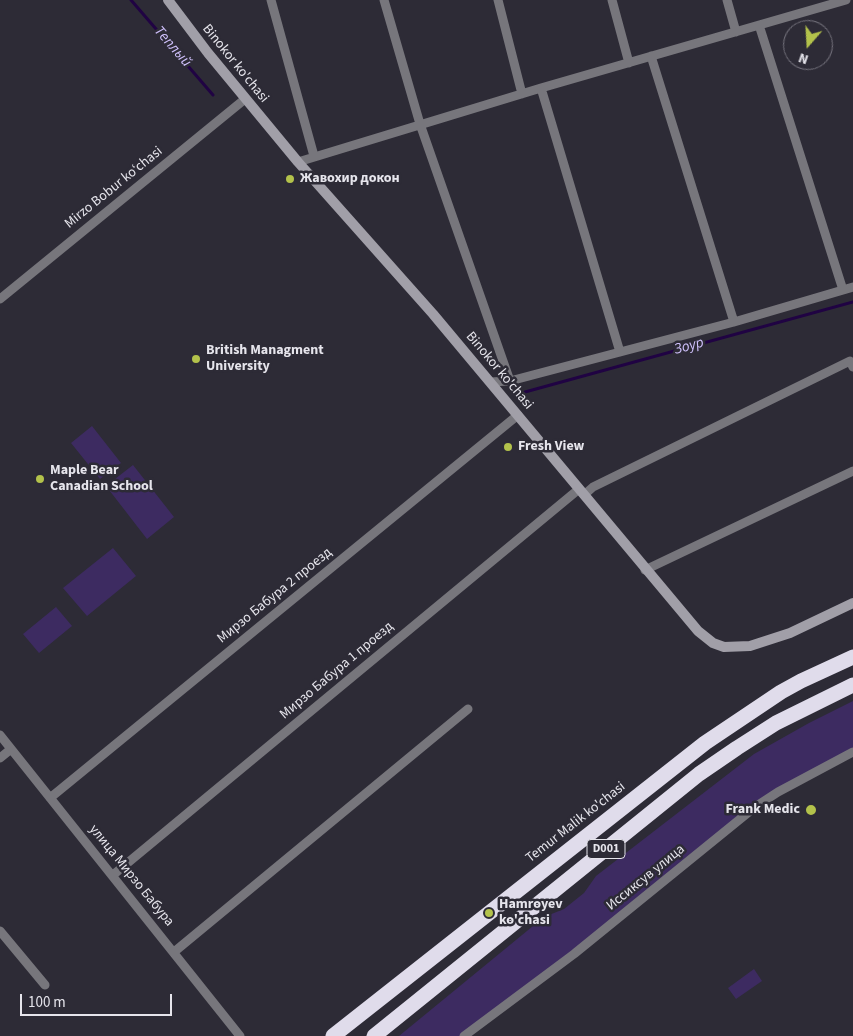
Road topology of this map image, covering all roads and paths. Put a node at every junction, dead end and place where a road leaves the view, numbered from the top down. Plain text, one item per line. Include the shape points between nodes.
1 (168, 0) edge
2 (271, 0) edge
3 (384, 0) edge
4 (498, 0) edge
5 (612, 0) edge
6 (727, 0) edge
7 (846, 0) edge
8 (759, 25) junction
9 (736, 32) junction
10 (651, 56) junction
11 (629, 63) junction
12 (541, 88) junction
13 (522, 94) junction
14 (245, 99) junction
15 (420, 124) junction
16 (314, 156) junction
17 (298, 162) junction
18 (853, 287) edge
19 (843, 290) junction
20 (0, 299) edge
21 (734, 322) junction
22 (620, 352) junction
23 (853, 368) edge
24 (510, 381) junction
25 (490, 382) junction
26 (518, 416) junction
27 (853, 471) edge
28 (581, 492) junction
29 (645, 570) junction
30 (853, 603) edge
31 (853, 657) edge
32 (853, 685) edge
33 (468, 709) dead end
34 (0, 735) edge
35 (11, 749) junction
36 (853, 752) edge
37 (0, 758) edge
38 (50, 798) junction
39 (113, 875) junction
40 (0, 931) edge
41 (174, 952) junction
42 (45, 985) dead end
43 (240, 1036) edge
44 (333, 1036) edge
45 (374, 1036) edge
46 (464, 1036) edge

1 - 14 main road, Binokor ko'chasi
2 - 16 street
3 - 15 street
4 - 13 street
5 - 11 street
6 - 9 street
7 - 8 street
8 - 9 street
8 - 19 street
9 - 10 street
10 - 11 street
10 - 21 street
11 - 12 street
12 - 13 street
12 - 22 street
13 - 15 street
14 - 17 main road, Binokor ko'chasi
14 - 20 street, Mirzo Bobur ko‘chasi
15 - 16 street
15 - 24 street
16 - 17 street
17 - 25 main road, Binokor ko'chasi
18 - 19 street
19 - 21 street
21 - 22 street
22 - 24 street
23 - 28 street, Мирзо Бабура 1 проезд via 850,361
24 - 25 street
25 - 26 main road, Binokor ko'chasi
26 - 28 main road, Binokor ko'chasi
26 - 38 street, Мирзо Бабура 2 проезд
27 - 29 street
28 - 29 main road, Binokor ko'chasi
28 - 39 street, Мирзо Бабура 1 проезд
29 - 30 main road, Binokor ko'chasi via 693,627 724,648 762,643
31 - 44 highway, Temur Malik ko'chasi / D001 via 781,692 705,743
32 - 45 highway, D001 via 776,724 706,770
33 - 41 street
34 - 35 street, улица Мирзо Бабура
35 - 37 street
35 - 38 street, улица Мирзо Бабура
36 - 46 street, Иссиксув улица via 754,807 574,954
38 - 39 street, улица Мирзо Бабура
39 - 41 street, улица Мирзо Бабура
40 - 42 street
41 - 43 street, улица Мирзо Бабура

